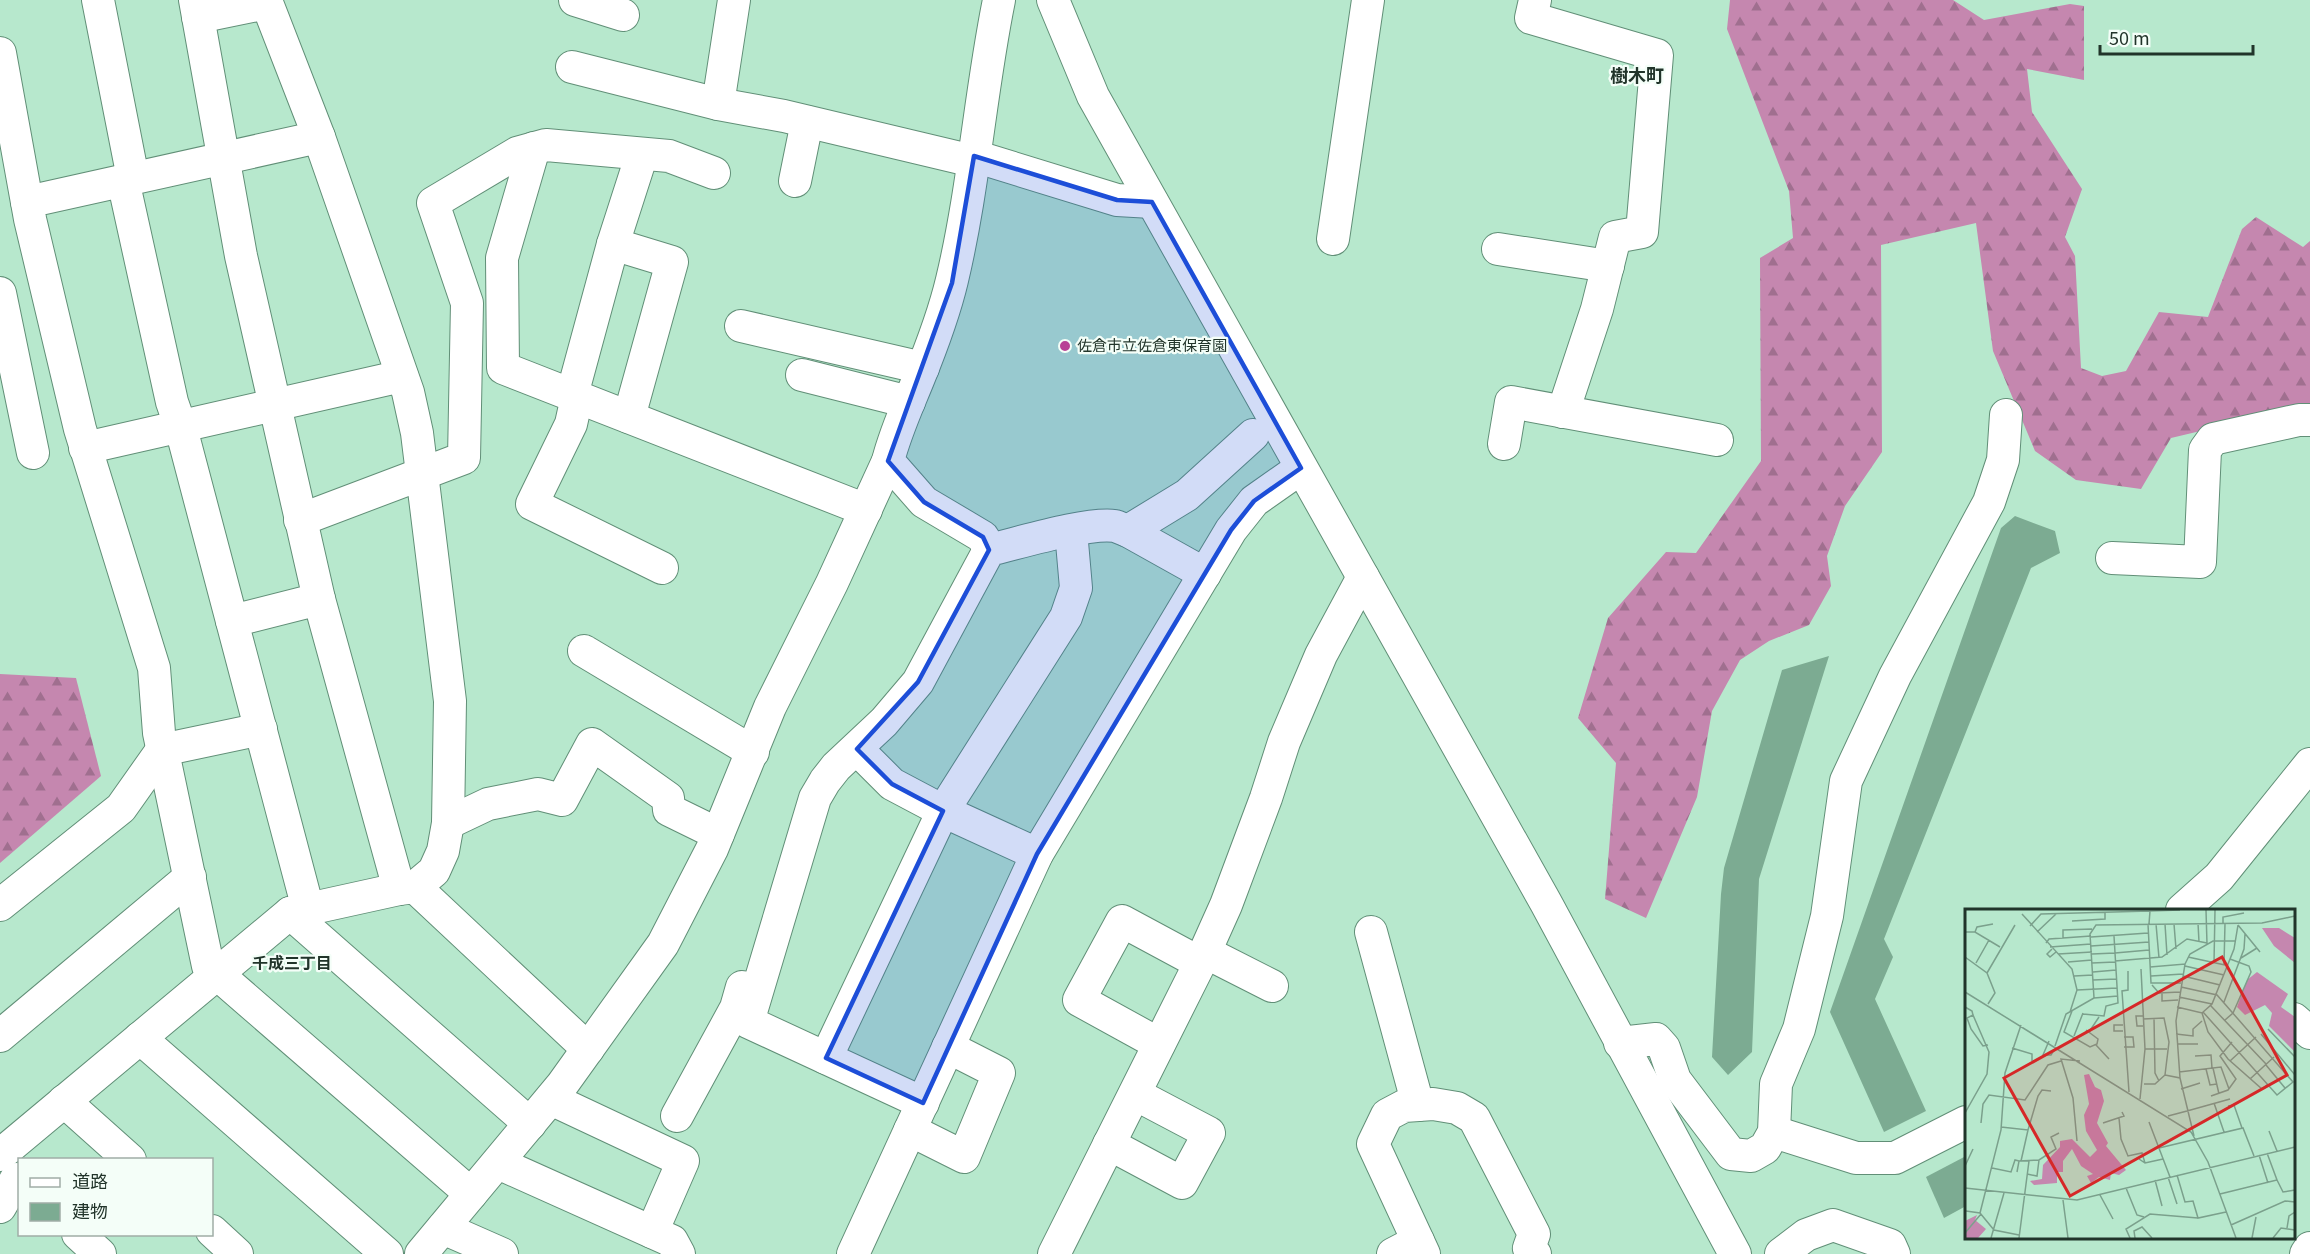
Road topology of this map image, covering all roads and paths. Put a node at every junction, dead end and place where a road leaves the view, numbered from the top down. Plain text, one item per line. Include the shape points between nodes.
1 (98, 0) edge
2 (575, 0) edge
3 (734, 0) edge
4 (999, 0) edge
5 (1053, 0) edge
6 (1368, 0) edge
7 (1535, 0) edge
8 (196, 8) edge
9 (623, 15) dead end
10 (0, 53) edge
11 (572, 67) dead end
12 (718, 104) junction
13 (807, 122) junction
14 (319, 137) junction
15 (534, 148) junction
16 (642, 154) junction
17 (223, 158) junction
18 (973, 158) junction
19 (714, 173) dead end
20 (128, 179) junction
21 (795, 181) dead end
22 (27, 202) junction
23 (1152, 202) junction
24 (1333, 239) dead end
25 (613, 244) junction
26 (1498, 249) dead end
27 (1608, 266) junction
28 (0, 292) edge
29 (741, 326) dead end
30 (923, 368) junction
31 (802, 375) dead end
32 (402, 376) junction
33 (574, 396) junction
34 (909, 402) junction
35 (275, 406) junction
36 (1563, 412) junction
37 (2006, 415) dead end
38 (629, 417) junction
39 (2310, 420) edge
40 (181, 428) junction
41 (1253, 435) dead end
42 (1717, 440) dead end
43 (1504, 444) dead end
44 (85, 448) junction
45 (33, 453) dead end
46 (888, 461) junction
47 (1301, 468) junction
48 (422, 474) junction
49 (866, 510) junction
50 (300, 520) junction
51 (1071, 531) junction
52 (1128, 531) junction
53 (989, 550) junction
54 (2112, 558) dead end
55 (662, 568) dead end
56 (1205, 574) junction
57 (1363, 577) junction
58 (319, 599) junction
59 (232, 621) junction
60 (584, 651) dead end
61 (261, 729) junction
62 (857, 749) junction
63 (162, 750) junction
64 (753, 752) junction
65 (2310, 764) edge
66 (817, 794) junction
67 (943, 811) junction
68 (448, 823) junction
69 (718, 834) junction
70 (1037, 854) junction
71 (190, 877) junction
72 (407, 888) junction
73 (0, 905) edge
74 (2183, 909) edge
75 (299, 911) junction
76 (1371, 932) dead end
77 (1202, 958) junction
78 (217, 973) junction
79 (1272, 986) dead end
80 (2295, 1019) edge
81 (2310, 1033) edge
82 (0, 1036) edge
83 (140, 1038) junction
84 (1620, 1043) junction
85 (1159, 1044) junction
86 (948, 1047) junction
87 (588, 1049) junction
88 (826, 1058) junction
89 (1135, 1094) junction
90 (551, 1099) junction
91 (64, 1101) junction
92 (923, 1102) junction
93 (1418, 1105) junction
94 (677, 1116) dead end
95 (1965, 1123) edge
96 (530, 1124) junction
97 (910, 1130) junction
98 (1774, 1132) junction
99 (1109, 1144) junction
100 (19, 1158) edge
101 (128, 1158) edge
102 (498, 1163) junction
103 (9, 1170) edge
104 (471, 1194) junction
105 (0, 1207) edge
106 (443, 1228) junction
107 (213, 1232) edge
108 (652, 1232) junction
109 (2310, 1248) edge
110 (1412, 1250) edge
111 (237, 1254) edge
112 (387, 1254) edge
113 (421, 1254) edge
114 (502, 1254) edge
115 (679, 1254) edge
116 (853, 1254) edge
117 (1054, 1254) edge
118 (1535, 1254) edge
119 (1735, 1254) edge
120 (1781, 1254) edge
121 (1894, 1254) edge
122 (2306, 1254) edge

1 - 20 street
2 - 9 street
3 - 12 street
4 - 18 street
5 - 23 street via 1093,96
6 - 24 street
7 - 27 street via 1531,18 1657,55 1642,232 1614,237
8 - 14 street via 267,3
8 - 17 street
10 - 22 street
11 - 12 street
12 - 13 street
13 - 18 street
13 - 21 street
14 - 17 street
14 - 32 street
15 - 16 street via 546,145
15 - 33 street via 501,258 502,368
15 - 48 street via 517,153 433,203 467,303 464,458
16 - 19 street via 669,156
16 - 25 street
17 - 20 street
17 - 35 street
18 - 23 street via 1117,200
18 - 30 street via 952,283
20 - 22 street
20 - 40 street via 172,402
22 - 44 street
23 - 47 street
25 - 33 street
25 - 38 street via 672,262
26 - 27 street
27 - 36 street
28 - 45 street
29 - 30 street
30 - 34 street
31 - 34 street
32 - 35 street
32 - 48 street via 417,433
33 - 38 street
33 - 55 street via 571,424 532,504
34 - 46 street
35 - 40 street
35 - 50 street
36 - 42 street
36 - 43 street via 1511,402
37 - 98 street via 2003,460 1989,502 1895,676 1846,781 1827,916 1799,1029 1776,1084
38 - 49 street
39 - 54 street via 2213,439 2205,450 2200,562
40 - 44 street
40 - 59 street
41 - 52 street via 1187,495
44 - 63 street via 154,668
46 - 49 street
46 - 53 street via 924,502 983,537
47 - 56 street via 1254,501
47 - 57 street
48 - 50 street
48 - 68 street via 450,701
49 - 64 street via 770,707
50 - 58 street
51 - 52 street via 1096,526
51 - 53 street
51 - 67 street via 1076,588 1066,616
52 - 56 street
53 - 62 street via 918,682
56 - 70 street
57 - 77 street via 1321,655 1284,742 1226,905
57 - 84 street
58 - 59 street
58 - 72 street
59 - 61 street
60 - 64 street
61 - 63 street
61 - 75 street
62 - 66 street via 836,767
62 - 67 street via 892,784
63 - 71 street
63 - 73 street via 121,808
64 - 69 street
65 - 74 street via 2219,877
66 - 88 street via 748,1022
66 - 94 street via 803,791 736,1008
67 - 70 street
67 - 88 street
68 - 69 street via 488,804 538,794 562,800 592,744 668,798 669,810
68 - 72 street via 443,852 434,871
69 - 87 street via 663,944
70 - 86 street
71 - 78 street via 208,966
71 - 82 street
72 - 75 street
72 - 87 street
75 - 78 street
75 - 96 street
76 - 93 street
77 - 79 street
77 - 85 street
77 - 85 street via 1122,921 1079,1000
78 - 83 street
78 - 104 street
80 - 81 street
83 - 91 street
83 - 112 street
84 - 98 street via 1656,1039 1664,1047 1675,1080 1731,1154 1751,1156 1765,1148
84 - 119 street
85 - 89 street
86 - 92 street
86 - 97 street via 999,1074 964,1157
87 - 90 street
88 - 92 street
89 - 99 street
89 - 99 street via 1209,1133 1182,1183
90 - 96 street
90 - 108 street via 682,1161
91 - 100 street
91 - 101 street
92 - 97 street
93 - 110 street via 1404,1106 1388,1115 1373,1144
93 - 118 street via 1457,1108 1474,1118 1534,1234 1529,1248
95 - 98 street via 1895,1158 1856,1158
96 - 102 street
97 - 116 street
99 - 117 street
102 - 104 street
102 - 108 street
103 - 105 street
104 - 106 street
106 - 113 street
106 - 114 street
107 - 111 street
108 - 115 street via 672,1241
109 - 122 street
120 - 121 street via 1806,1235 1833,1226 1890,1245

